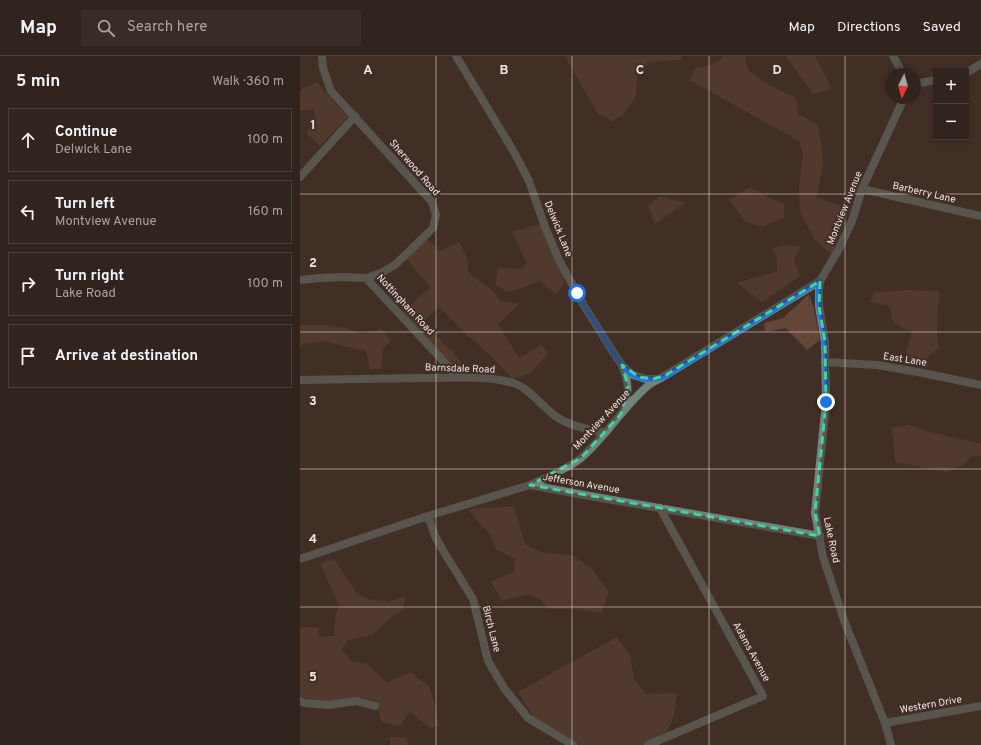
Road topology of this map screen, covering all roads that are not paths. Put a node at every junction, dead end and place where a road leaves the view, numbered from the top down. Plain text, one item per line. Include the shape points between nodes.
1 (322, 56) edge
2 (456, 56) edge
3 (893, 56) edge
4 (981, 64) edge
5 (900, 68) edge
6 (969, 71) edge
7 (933, 81) edge
8 (921, 83) edge
9 (901, 104) edge
10 (355, 116) junction
11 (300, 177) edge
12 (862, 189) junction
13 (981, 216) edge
14 (366, 278) junction
15 (300, 280) edge
16 (820, 281) junction
17 (825, 362) junction
18 (622, 365) junction
19 (666, 376) junction
20 (458, 377) junction
21 (300, 380) edge
22 (981, 385) edge
23 (622, 414) junction
24 (605, 433) junction
25 (530, 485) junction
26 (660, 508) junction
27 (428, 516) junction
28 (820, 536) junction
29 (300, 559) edge
30 (300, 702) edge
31 (375, 706) dead end
32 (981, 706) edge
33 (885, 724) junction
34 (573, 745) edge
35 (648, 745) edge
36 (892, 745) edge

1 - 10 street, Sherwood Road via 323,68 331,91
2 - 18 street, Delwick Lane via 514,152 529,181 545,227 563,266 583,304
3 - 5 street
4 - 6 street
7 - 8 street
9 - 12 street, Montview Avenue
10 - 11 street
10 - 14 street, Sherwood Road via 432,202 436,215 433,228 396,265
12 - 13 street, Barberry Lane
12 - 16 street, Montview Avenue via 852,221
14 - 15 street, Nottingham Road
14 - 20 street, Nottingham Road
16 - 17 street, Lake Road via 818,306 825,342
16 - 19 street, Montview Avenue
17 - 22 street, East Lane via 877,365
17 - 28 street, Lake Road via 826,402 816,513
18 - 19 street, Delwick Lane via 639,378 653,379
18 - 23 street via 628,386
19 - 23 street, Montview Avenue via 638,395
20 - 21 street, Barnsdale Road
20 - 24 street, Barnsdale Road via 515,383 554,415 578,426
23 - 24 street, Montview Avenue
24 - 25 street, Montview Avenue via 581,458
25 - 26 street, Jefferson Avenue
25 - 27 street, Jefferson Avenue
26 - 28 street, Jefferson Avenue
26 - 35 street, Adams Avenue via 763,696
27 - 29 street, Jefferson Avenue
27 - 34 street, Birch Lane via 442,549 473,599 488,661 504,688 528,718
28 - 33 street, Lake Road via 823,557 845,623
30 - 31 street via 329,705 356,701
32 - 33 street, Western Drive
33 - 36 street, Lake Road

